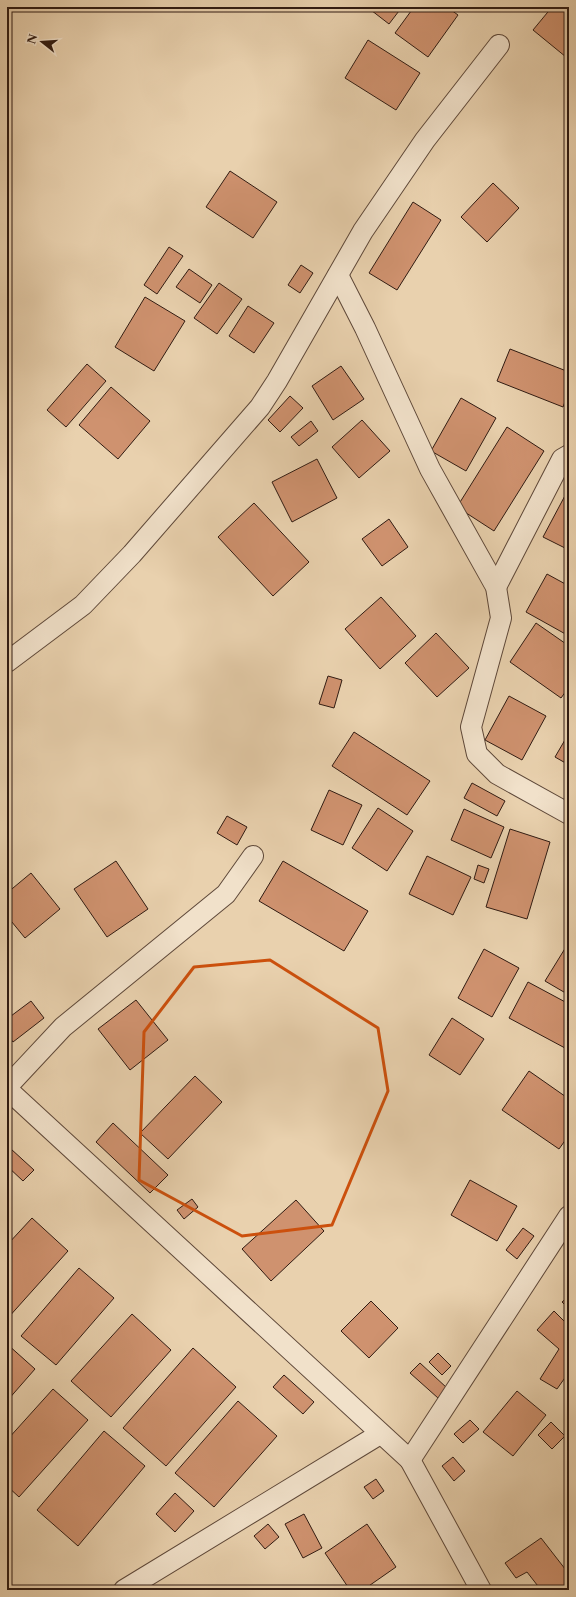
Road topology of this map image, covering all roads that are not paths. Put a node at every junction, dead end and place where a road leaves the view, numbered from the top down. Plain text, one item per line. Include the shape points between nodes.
1 (499, 45) dead end
2 (338, 275) junction
3 (569, 455) edge
4 (496, 587) junction
5 (7, 662) edge
6 (569, 814) edge
7 (253, 856) dead end
8 (7, 1088) edge
9 (569, 1216) edge
10 (380, 1434) junction
11 (410, 1460) junction
12 (124, 1590) edge
13 (481, 1590) edge

1 - 2 street via 426,140 363,231
2 - 4 street via 430,469
2 - 5 street via 260,407 132,554 83,605
3 - 4 street via 562,459
4 - 6 street via 500,618 471,727 477,754 497,774
7 - 8 street via 226,894 63,1027
8 - 10 street
9 - 11 street
10 - 11 street
10 - 12 street
11 - 13 street

